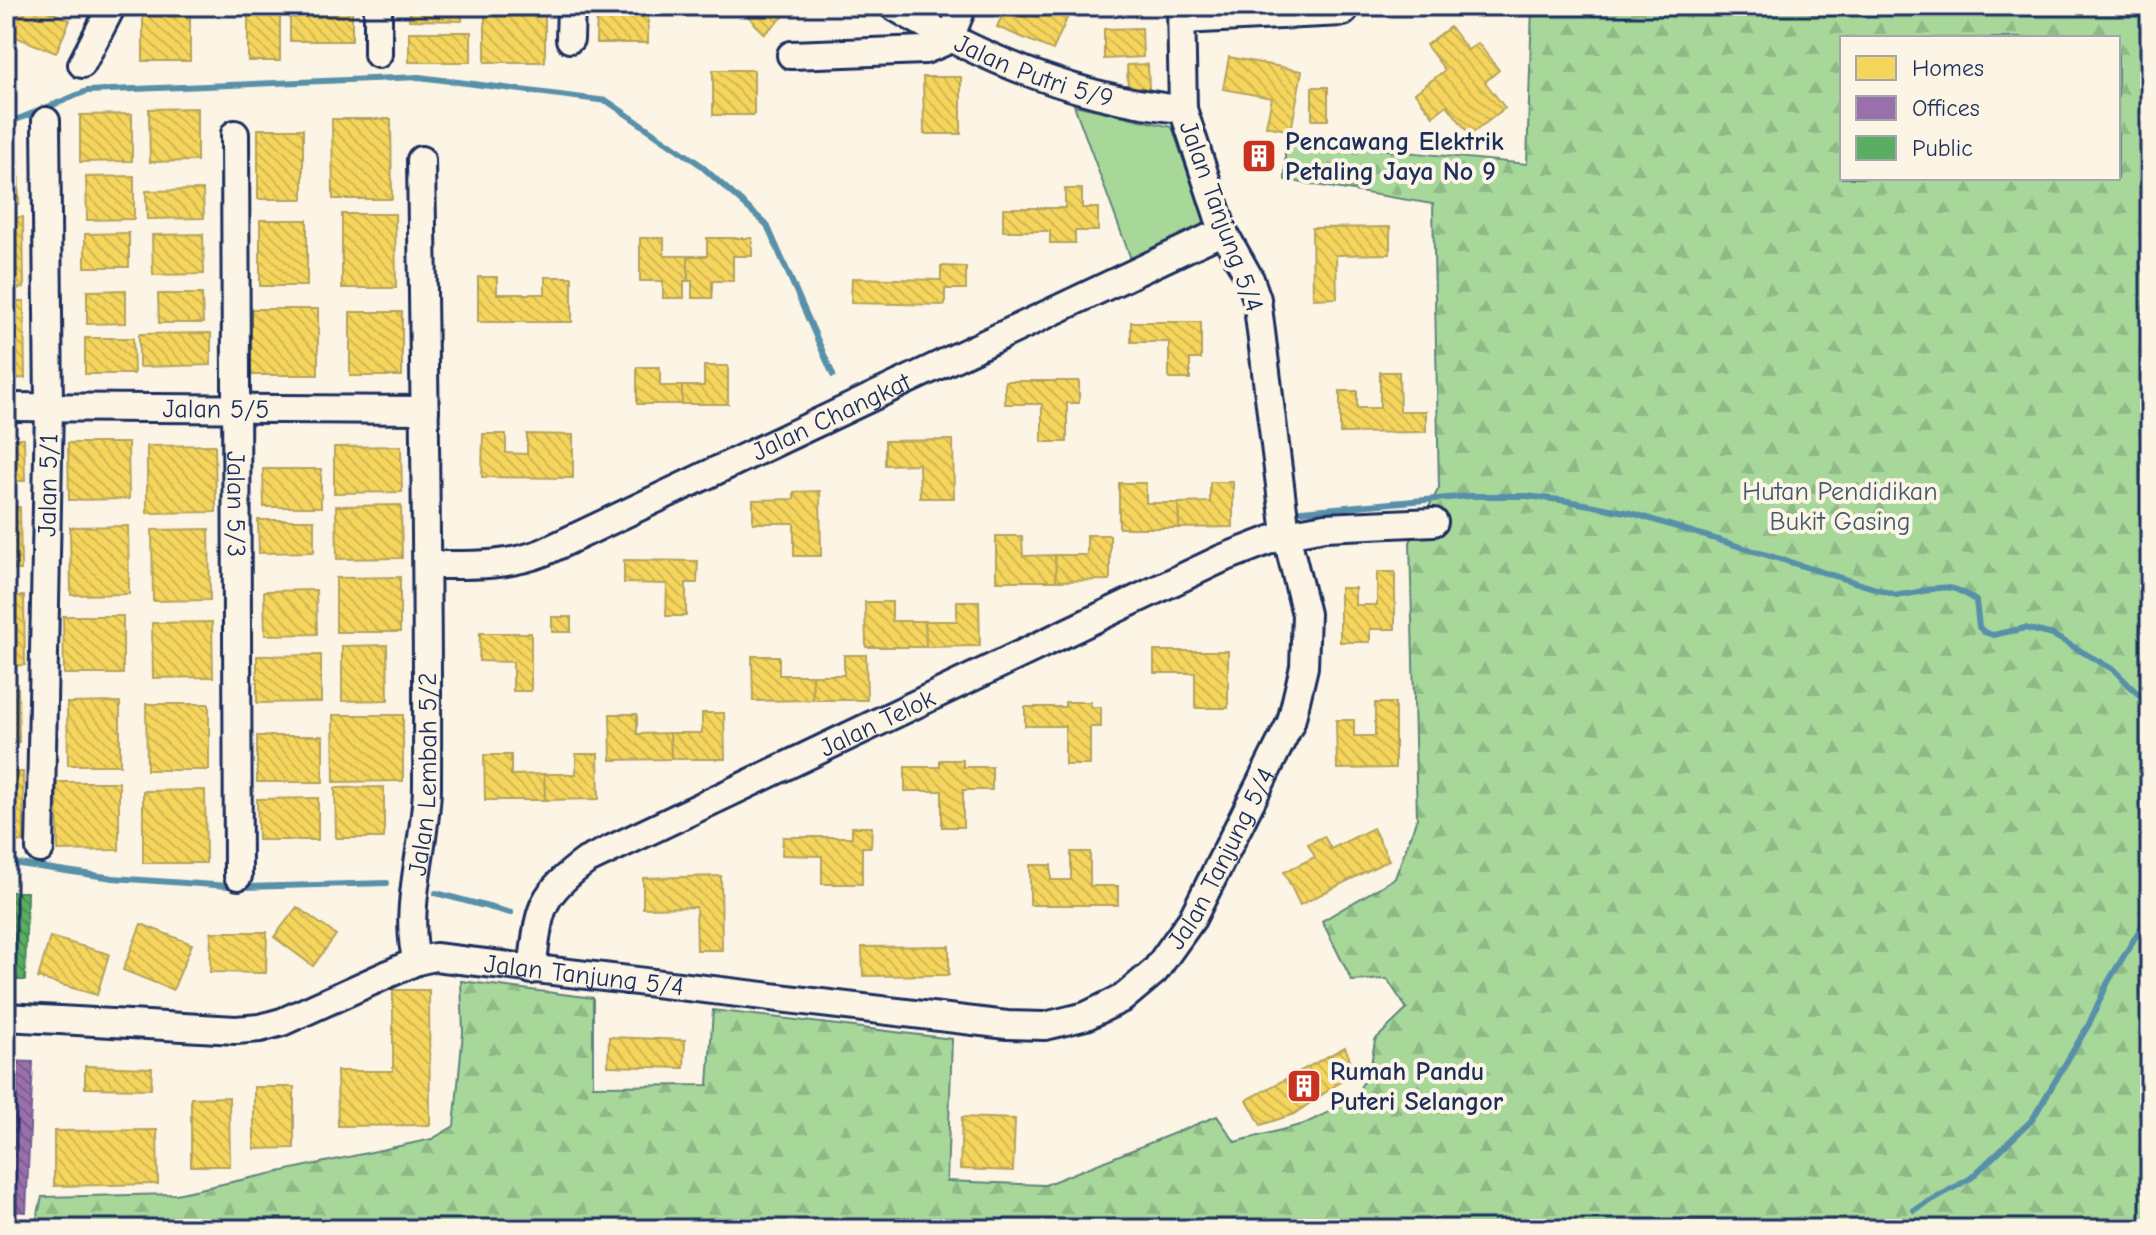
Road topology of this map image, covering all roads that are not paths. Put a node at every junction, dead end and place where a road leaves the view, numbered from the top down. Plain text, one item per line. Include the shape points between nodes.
1 (112, 6) edge
2 (378, 6) edge
3 (571, 6) edge
4 (893, 6) edge
5 (963, 6) edge
6 (1343, 12) dead end
7 (1182, 13) edge
8 (570, 39) dead end
9 (949, 40) junction
10 (378, 54) dead end
11 (791, 55) dead end
12 (82, 64) dead end
13 (1183, 109) junction
14 (46, 121) dead end
15 (235, 134) dead end
16 (421, 160) dead end
17 (1223, 231) junction
18 (6, 407) edge
19 (49, 407) junction
20 (236, 408) junction
21 (425, 410) junction
22 (1434, 522) dead end
23 (1286, 534) junction
24 (429, 565) junction
25 (40, 849) dead end
26 (238, 876) dead end
27 (417, 961) junction
28 (532, 970) junction
29 (6, 1017) edge

1 - 12 street
2 - 10 street
3 - 8 street
4 - 9 street, Jalan Putri 5/9
5 - 9 street
6 - 7 street
7 - 13 street, Jalan Tanjung 5/4
9 - 11 street via 925,50
9 - 13 street, Jalan Putri 5/9 via 1096,95
13 - 17 street, Jalan Tanjung 5/4
14 - 19 street, Jalan 5/1
15 - 20 street, Jalan 5/3
16 - 21 street, Jalan Lembah 5/2
17 - 23 street, Jalan Tanjung 5/4 via 1257,299
17 - 24 street, Jalan Changkat via 544,552 500,564
18 - 19 street, Jalan 5/5
19 - 20 street, Jalan 5/5
19 - 25 street, Jalan 5/1
20 - 21 street, Jalan 5/5
20 - 26 street, Jalan 5/3
21 - 24 street, Jalan Lembah 5/2
22 - 23 street, Jalan Telok
23 - 28 street, Jalan Telok via 1221,559 586,861 548,894 540,912
23 - 28 street, Jalan Tanjung 5/4 via 1306,614 1304,667 1291,722 1192,919 1155,971 1123,998 1086,1016 1045,1026 1007,1025
24 - 27 street, Jalan Lembah 5/2 via 427,804 414,901
27 - 28 street, Jalan Tanjung 5/4 via 435,957
27 - 29 street via 260,1028

